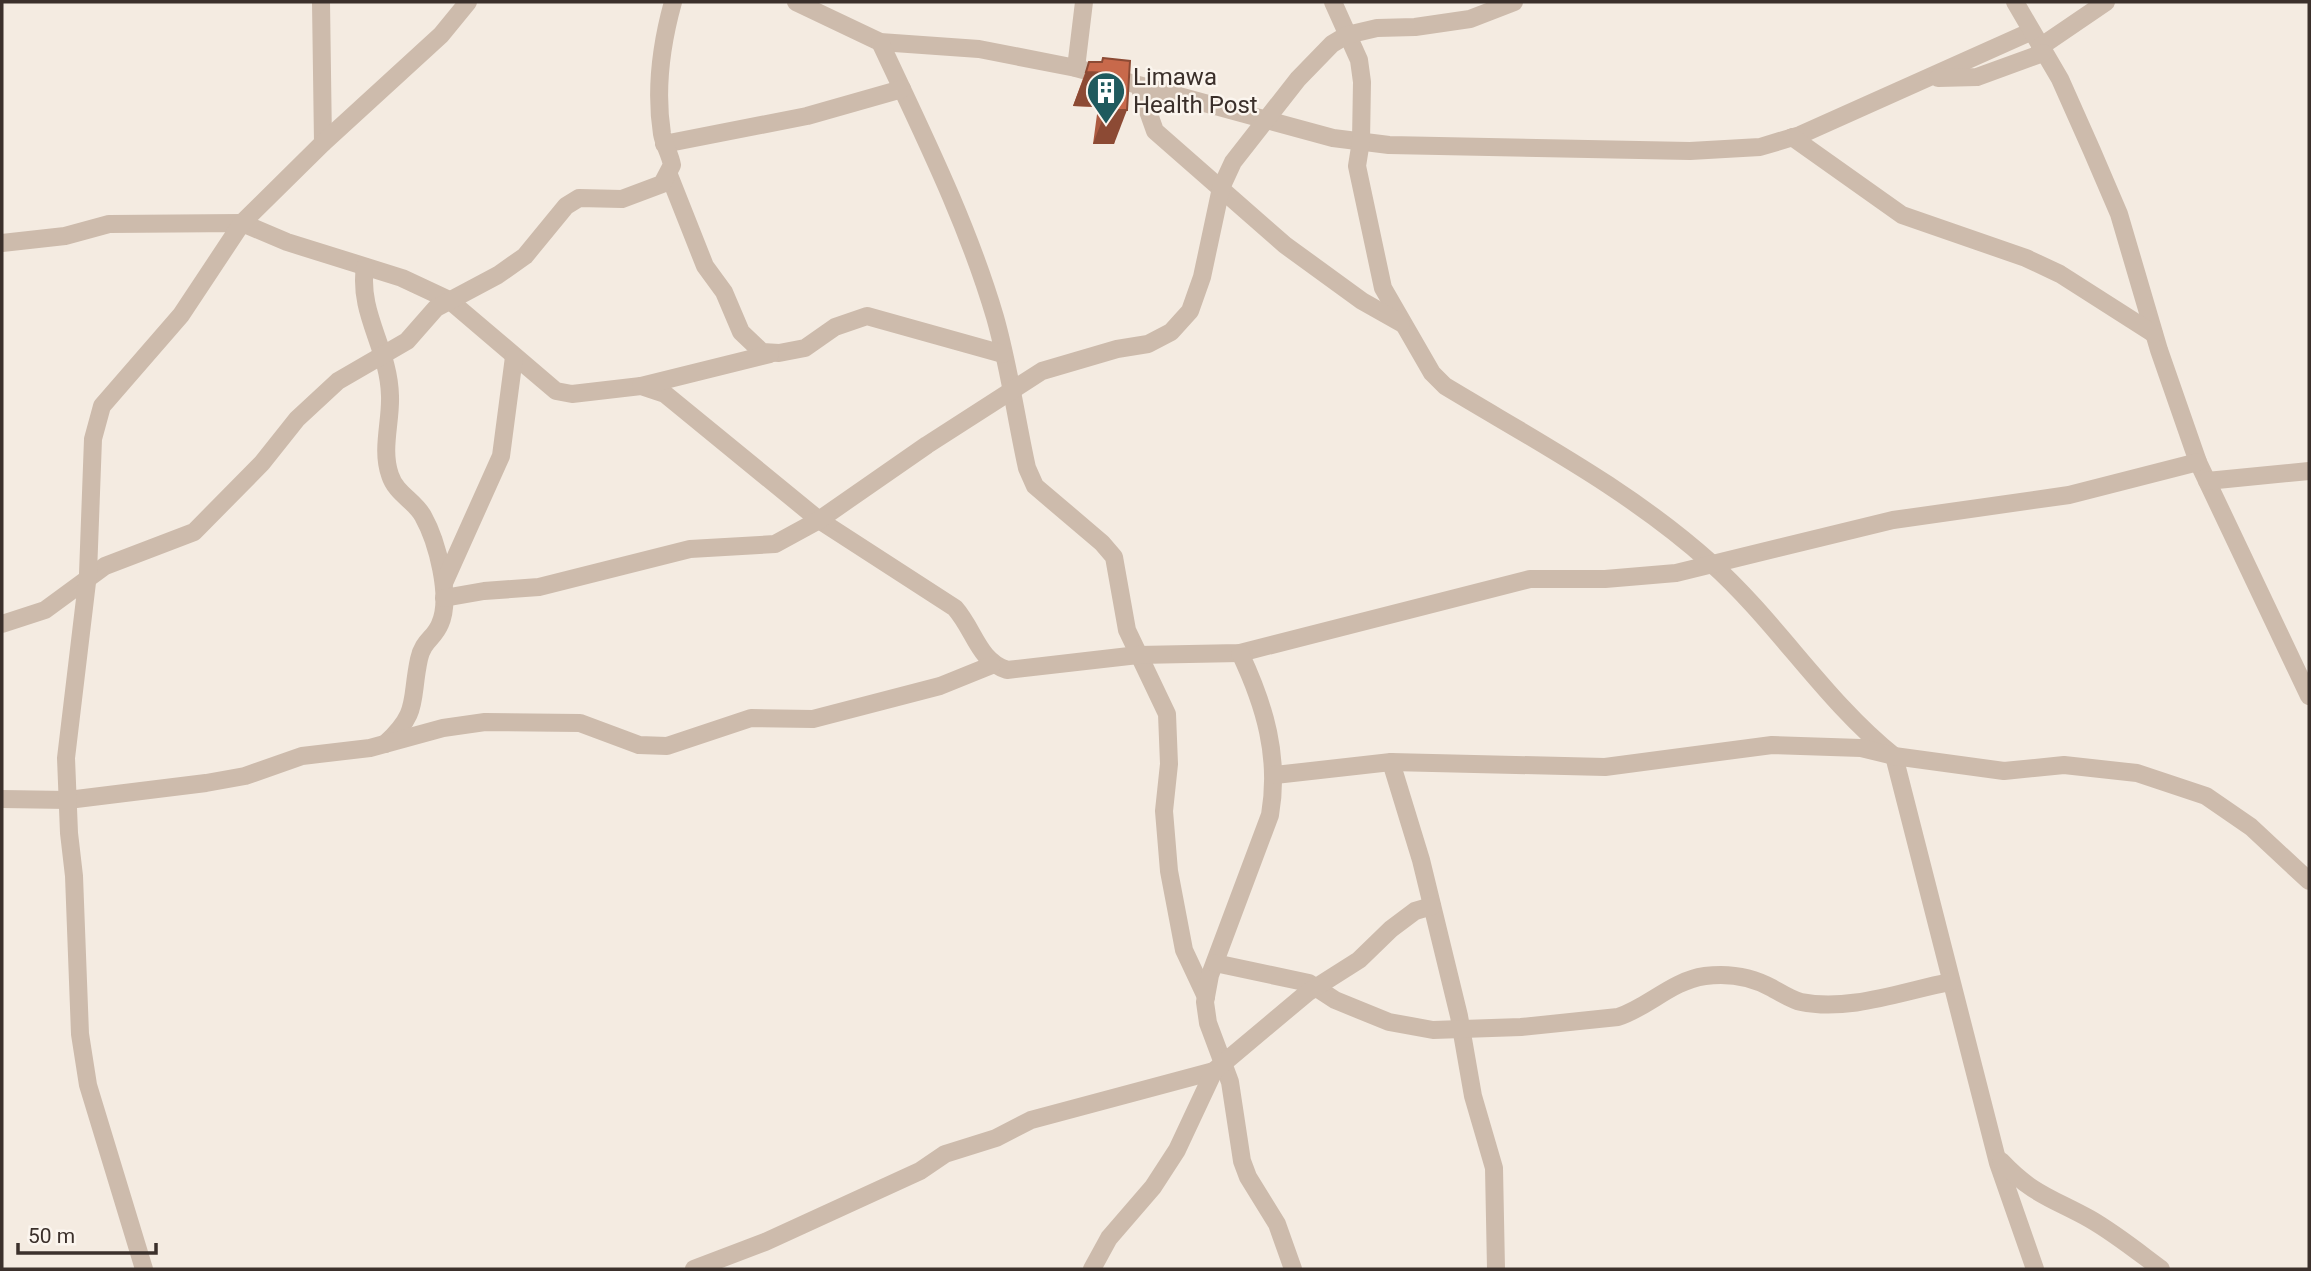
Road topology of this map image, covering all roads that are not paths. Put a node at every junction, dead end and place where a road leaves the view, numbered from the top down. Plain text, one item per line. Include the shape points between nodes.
1 (321, 2) edge
2 (467, 2) edge
3 (673, 2) edge
4 (1084, 2) edge
5 (1333, 2) edge
6 (1514, 2) edge
7 (2015, 2) edge
8 (2106, 2) edge
9 (801, 3) edge
10 (1347, 35) junction
11 (880, 42) junction
12 (2038, 44) junction
13 (1076, 68) junction
14 (1139, 86) junction
15 (902, 89) junction
16 (1266, 120) junction
17 (1792, 137) junction
18 (1333, 138) junction
19 (1361, 141) junction
20 (323, 143) junction
21 (664, 144) junction
22 (1357, 166) junction
23 (669, 175) junction
24 (1221, 188) junction
25 (242, 223) junction
26 (2, 243) edge
27 (365, 267) junction
28 (449, 300) junction
29 (1407, 327) junction
30 (2154, 334) junction
31 (384, 352) junction
32 (769, 354) junction
33 (1003, 354) junction
34 (514, 357) junction
35 (641, 386) junction
36 (1011, 394) junction
37 (2198, 462) junction
38 (2309, 471) edge
39 (2207, 481) junction
40 (819, 520) junction
41 (1713, 564) junction
42 (88, 578) junction
43 (444, 591) junction
44 (2, 624) edge
45 (1240, 653) junction
46 (1138, 655) junction
47 (992, 665) junction
48 (2309, 696) edge
49 (385, 744) junction
50 (1894, 756) junction
51 (1391, 762) junction
52 (1275, 775) junction
53 (2, 800) edge
54 (68, 800) junction
55 (2309, 881) edge
56 (1432, 906) junction
57 (1215, 962) junction
58 (1950, 982) junction
59 (1316, 988) junction
60 (1206, 997) junction
61 (1462, 1031) junction
62 (1219, 1067) junction
63 (1996, 1156) junction
64 (144, 1269) edge
65 (694, 1269) edge
66 (1092, 1269) edge
67 (1293, 1269) edge
68 (1496, 1269) edge
69 (2035, 1269) edge
70 (2161, 1269) edge

1 - 20 street
2 - 20 street via 441,35
3 - 21 street via 659,68
4 - 13 street
5 - 10 street
6 - 10 street via 1470,19
7 - 12 street
8 - 12 street
9 - 11 street
10 - 16 street via 1306,70
10 - 19 street via 1359,60 1362,82
11 - 13 street via 979,49
11 - 15 street
12 - 17 street via 1934,77
12 - 30 street via 2060,79 2119,214
13 - 14 street
14 - 16 street
14 - 24 street via 1155,131
15 - 21 street via 807,116
15 - 33 street via 973,252
16 - 18 street
16 - 24 street via 1233,162
17 - 19 street via 1760,147 1690,151
17 - 30 street via 1902,215 2049,269
18 - 19 street
18 - 22 street
19 - 22 street
20 - 25 street
21 - 23 street via 671,157
22 - 29 street via 1382,288
23 - 28 street via 663,184 641,194 579,198 566,206 525,256
23 - 32 street via 705,265 724,292 735,322 752,344
24 - 29 street via 1285,245 1362,301
24 - 36 street via 1202,277 1190,311 1171,332 1148,344 1042,371
25 - 26 street via 109,224 65,236
25 - 27 street
25 - 42 street via 181,315 102,406 93,439
27 - 28 street
27 - 31 street via 362,289
28 - 31 street via 407,341
28 - 34 street
29 - 41 street via 1432,373 1445,386 1642,506
30 - 37 street
31 - 42 street via 338,381 313,404 194,532 105,566
31 - 43 street via 390,394 389,475 396,490 422,514
32 - 33 street via 805,348 835,327 867,316
32 - 35 street
33 - 36 street
34 - 35 street via 556,391 572,394
34 - 43 street via 501,456
35 - 40 street via 665,394
36 - 40 street via 985,406
36 - 46 street via 1035,486 1114,557 1127,630
37 - 39 street
37 - 41 street via 2069,495 1893,520
38 - 39 street
39 - 48 street
40 - 43 street via 775,544 690,549 539,587
40 - 47 street via 955,608
41 - 45 street via 1676,573 1605,579 1530,579
41 - 50 street via 1866,734
42 - 44 street via 45,610
42 - 54 street via 66,745
43 - 49 street via 445,611 439,627 422,645 412,710 403,727
45 - 46 street
45 - 52 street via 1266,716
46 - 47 street via 1007,670
46 - 60 street via 1167,714 1169,765 1164,811 1169,871 1184,950
47 - 49 street via 940,686 813,719 751,718 667,746 639,745 580,723 540,721 459,724
49 - 54 street via 302,756 245,776 206,783
50 - 51 street via 1861,748 1772,745 1605,766
50 - 55 street via 2004,771 2064,765 2137,773 2206,796 2251,827
50 - 58 street
51 - 52 street
51 - 56 street
52 - 57 street via 1270,815
53 - 54 street
54 - 64 street via 88,1085
56 - 59 street via 1415,911 1359,960
56 - 61 street
57 - 59 street
57 - 60 street
58 - 61 street via 1828,1004 1800,1002 1761,982 1737,976 1705,976 1678,984 1618,1017
58 - 63 street
59 - 61 street via 1389,1022
59 - 62 street
60 - 62 street
61 - 68 street via 1473,1096 1494,1168
62 - 65 street via 1031,1120 996,1138 945,1154 920,1171 765,1242
62 - 66 street via 1177,1150
62 - 67 street via 1235,1105 1242,1161 1278,1224
63 - 69 street
63 - 70 street via 2048,1200 2113,1233

